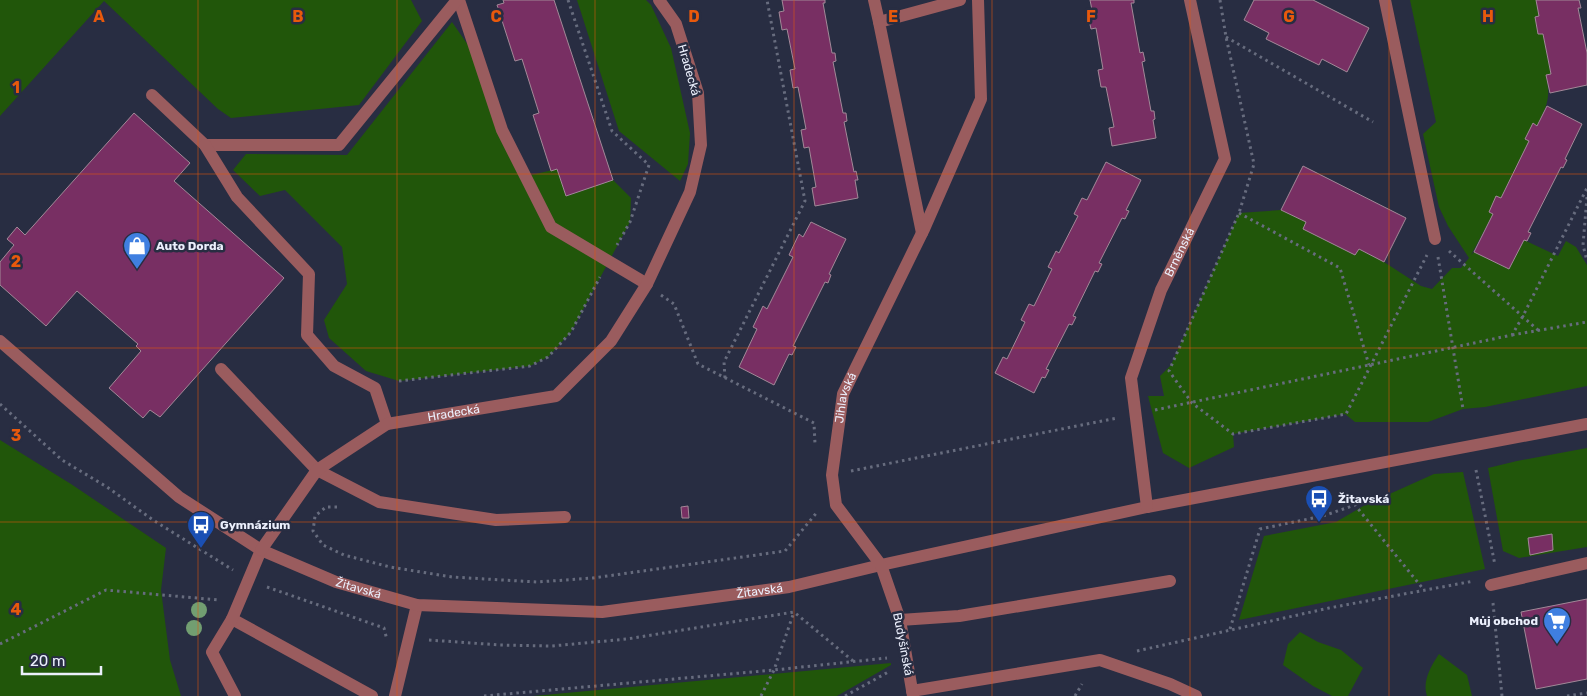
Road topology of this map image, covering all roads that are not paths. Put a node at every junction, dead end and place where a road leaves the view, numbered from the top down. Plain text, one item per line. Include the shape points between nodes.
1 (458, 0) edge
2 (659, 0) edge
3 (874, 0) edge
4 (960, 0) edge
5 (978, 0) edge
6 (1190, 0) edge
7 (1385, 0) edge
8 (879, 22) junction
9 (152, 95) dead end
10 (205, 145) junction
11 (922, 232) junction
12 (1435, 239) road end
13 (647, 284) junction
14 (0, 341) edge
15 (221, 369) dead end
16 (387, 424) junction
17 (1587, 424) edge
18 (318, 470) junction
19 (1147, 507) junction
20 (565, 517) dead end
21 (261, 550) junction
22 (1587, 562) edge
23 (881, 565) junction
24 (1170, 581) dead end
25 (1495, 584) road end
26 (417, 605) junction
27 (232, 619) junction
28 (900, 620) junction
29 (912, 694) edge
30 (236, 696) edge
31 (372, 696) edge
32 (395, 696) edge
33 (1196, 696) edge

1 - 10 street via 339,145
1 - 13 street via 502,130 552,228
2 - 13 street, Hradecká via 676,24 698,93 701,145 690,192
3 - 8 street
4 - 8 street
5 - 11 street, Jihlavská via 981,100
6 - 19 street, Brněnská via 1224,159 1161,290 1131,378
7 - 12 street
8 - 11 street
9 - 10 street
10 - 16 street via 238,197 309,274 307,336 334,366 375,388
11 - 23 street, Jihlavská via 843,394 832,474 836,505
13 - 16 street, Hradecká via 611,341 556,396
14 - 21 street, Žitavská via 179,497
15 - 18 street
16 - 18 street, Hradecká
17 - 19 street, Žitavská
18 - 20 street via 379,502 496,520
18 - 21 street, Hradecká
19 - 23 street, Žitavská
21 - 26 street, Žitavská via 336,582
21 - 27 street, Hradecká
22 - 25 street
23 - 26 street, Žitavská via 790,586 602,612
23 - 28 street, Budyšínská
24 - 28 street via 959,616
26 - 32 street
27 - 30 street, Hradecká via 212,652
27 - 31 street
28 - 29 street, Budyšínská
29 - 33 street via 1100,660

